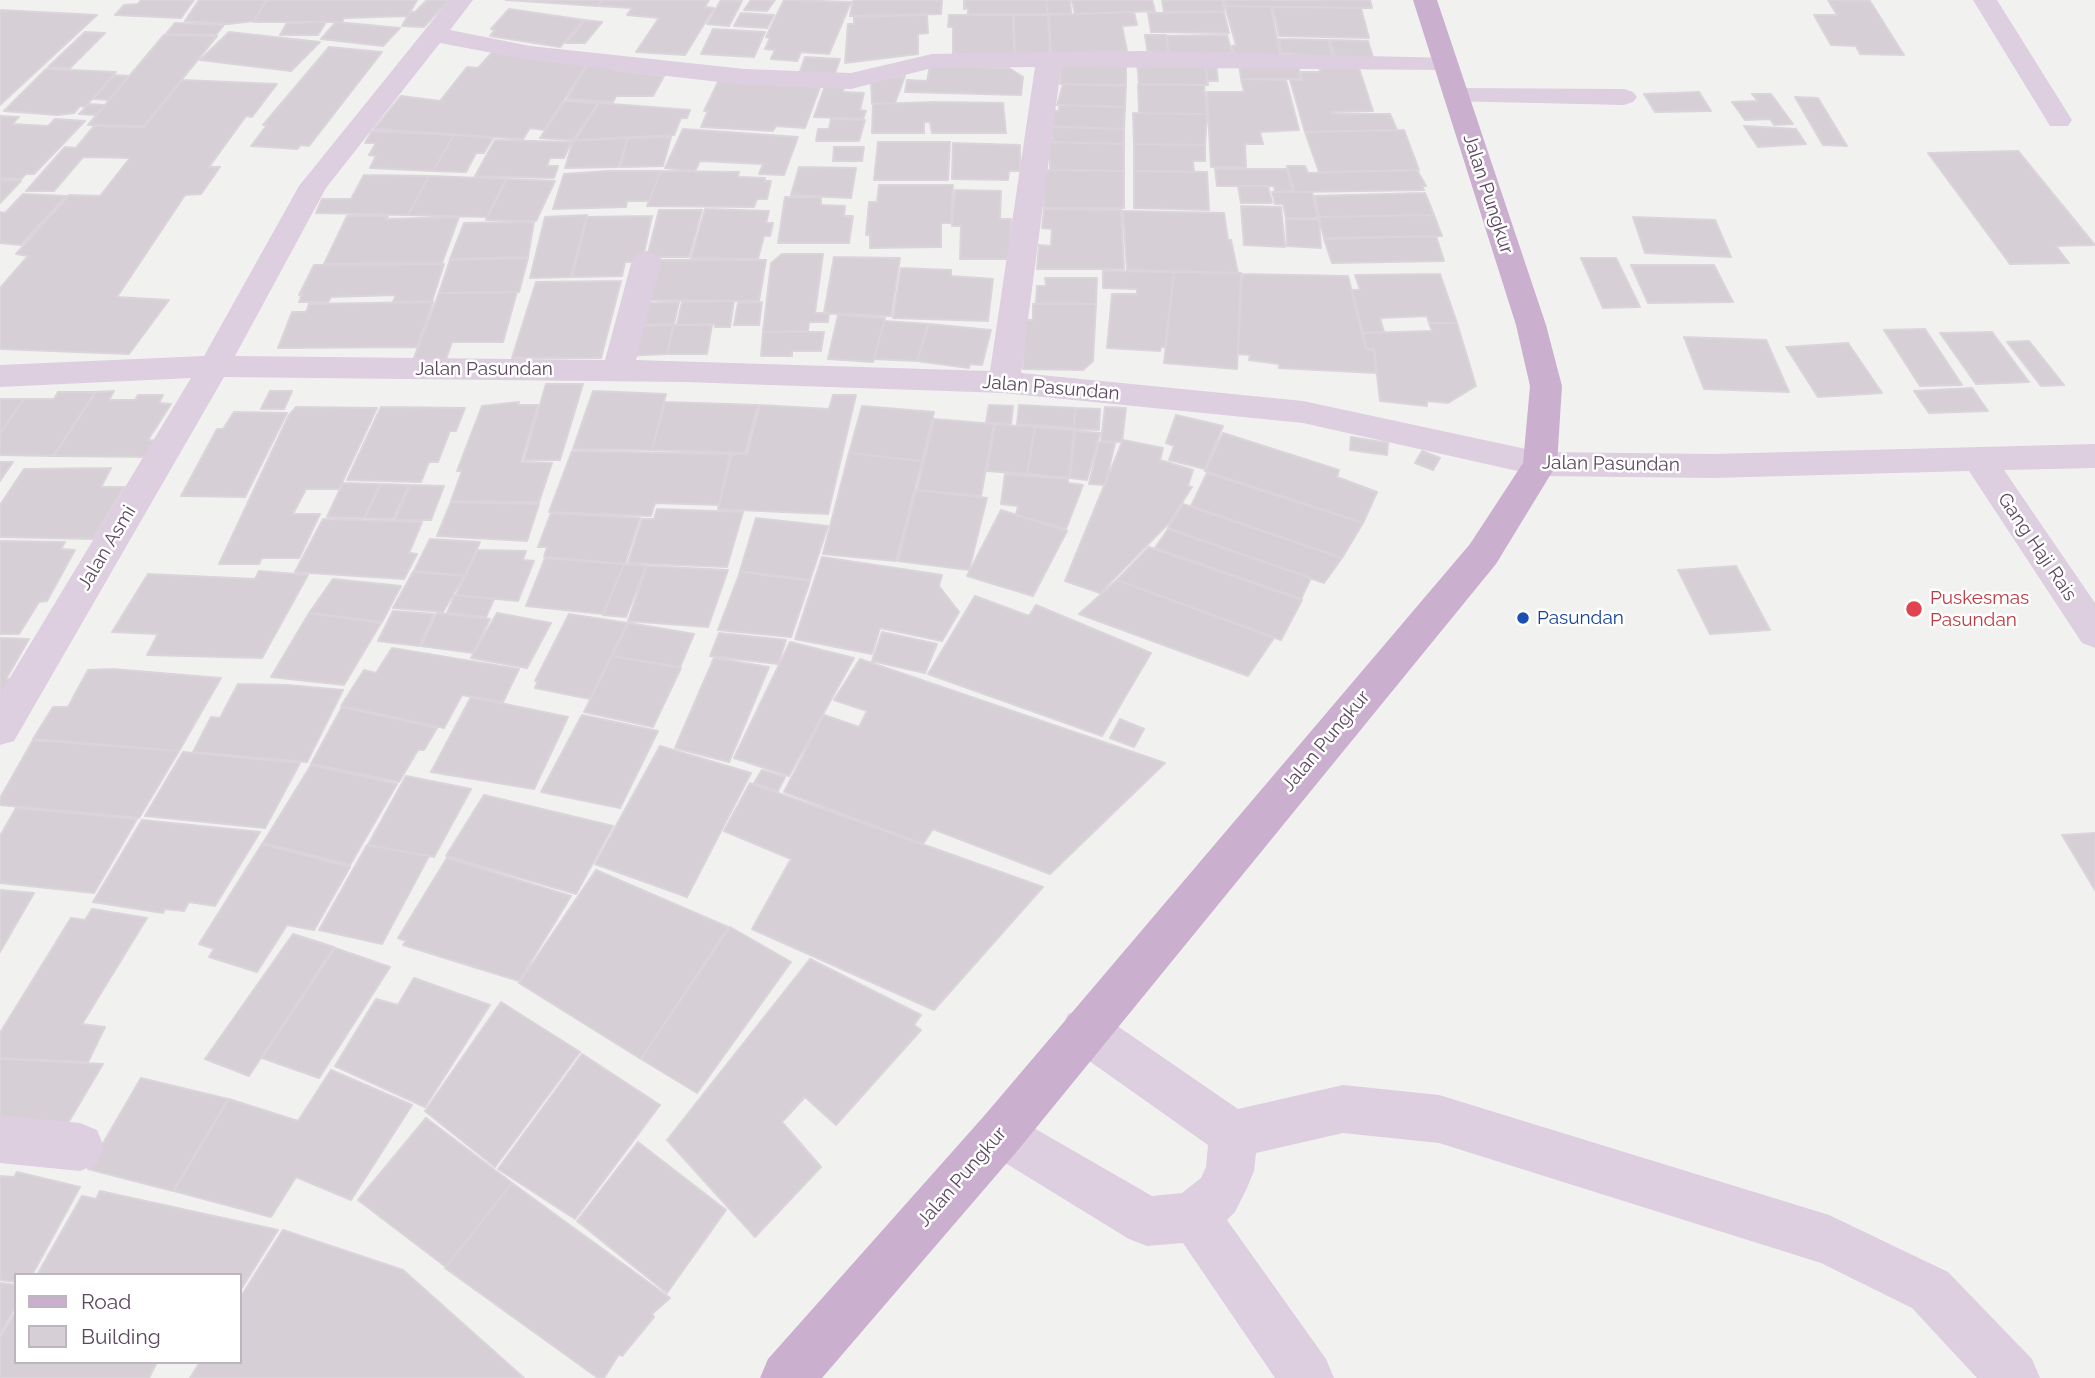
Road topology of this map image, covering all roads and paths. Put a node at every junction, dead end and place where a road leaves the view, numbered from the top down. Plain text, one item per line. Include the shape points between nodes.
1 (461, 0) edge
2 (1425, 0) edge
3 (1985, 0) edge
4 (433, 34) junction
5 (1048, 59) junction
6 (1451, 79) junction
7 (1624, 97) dead end
8 (2059, 120) dead end
9 (647, 260) dead end
10 (214, 366) junction
11 (618, 370) junction
12 (0, 376) edge
13 (1004, 382) junction
14 (2095, 456) edge
15 (1979, 460) junction
16 (1541, 464) junction
17 (2095, 633) edge
18 (0, 729) edge
19 (1084, 1030) junction
20 (1001, 1133) junction
21 (1233, 1134) junction
22 (0, 1139) edge
23 (80, 1147) dead end
24 (1194, 1216) junction
25 (787, 1378) edge
26 (1307, 1378) edge
27 (2012, 1378) edge

1 - 4 street, Jalan Asmi
2 - 6 main road, Jalan Pungkur
3 - 8 street
4 - 5 street via 544,54 745,77 851,82 918,63
4 - 10 street, Jalan Asmi via 313,186
5 - 6 street
5 - 13 street
6 - 7 street
6 - 16 main road, Jalan Pungkur via 1531,325 1546,386
9 - 11 street
10 - 11 street, Jalan Pasundan
10 - 12 street, Jalan Pasundan
10 - 18 street, Jalan Asmi
11 - 13 street, Jalan Pasundan
13 - 16 street, Jalan Pasundan via 1303,412
14 - 15 street, Jalan Pasundan
15 - 16 street, Jalan Pasundan via 1713,466
15 - 17 street, Gang Haji Rais
16 - 19 main road, Jalan Pungkur via 1483,554
19 - 20 main road, Jalan Pungkur
19 - 21 street
20 - 24 street via 1147,1221
20 - 25 main road, Jalan Pungkur
21 - 24 street via 1230,1171 1217,1195
21 - 27 street via 1343,1109 1439,1119 1829,1240 1930,1290
22 - 23 street
24 - 26 street

